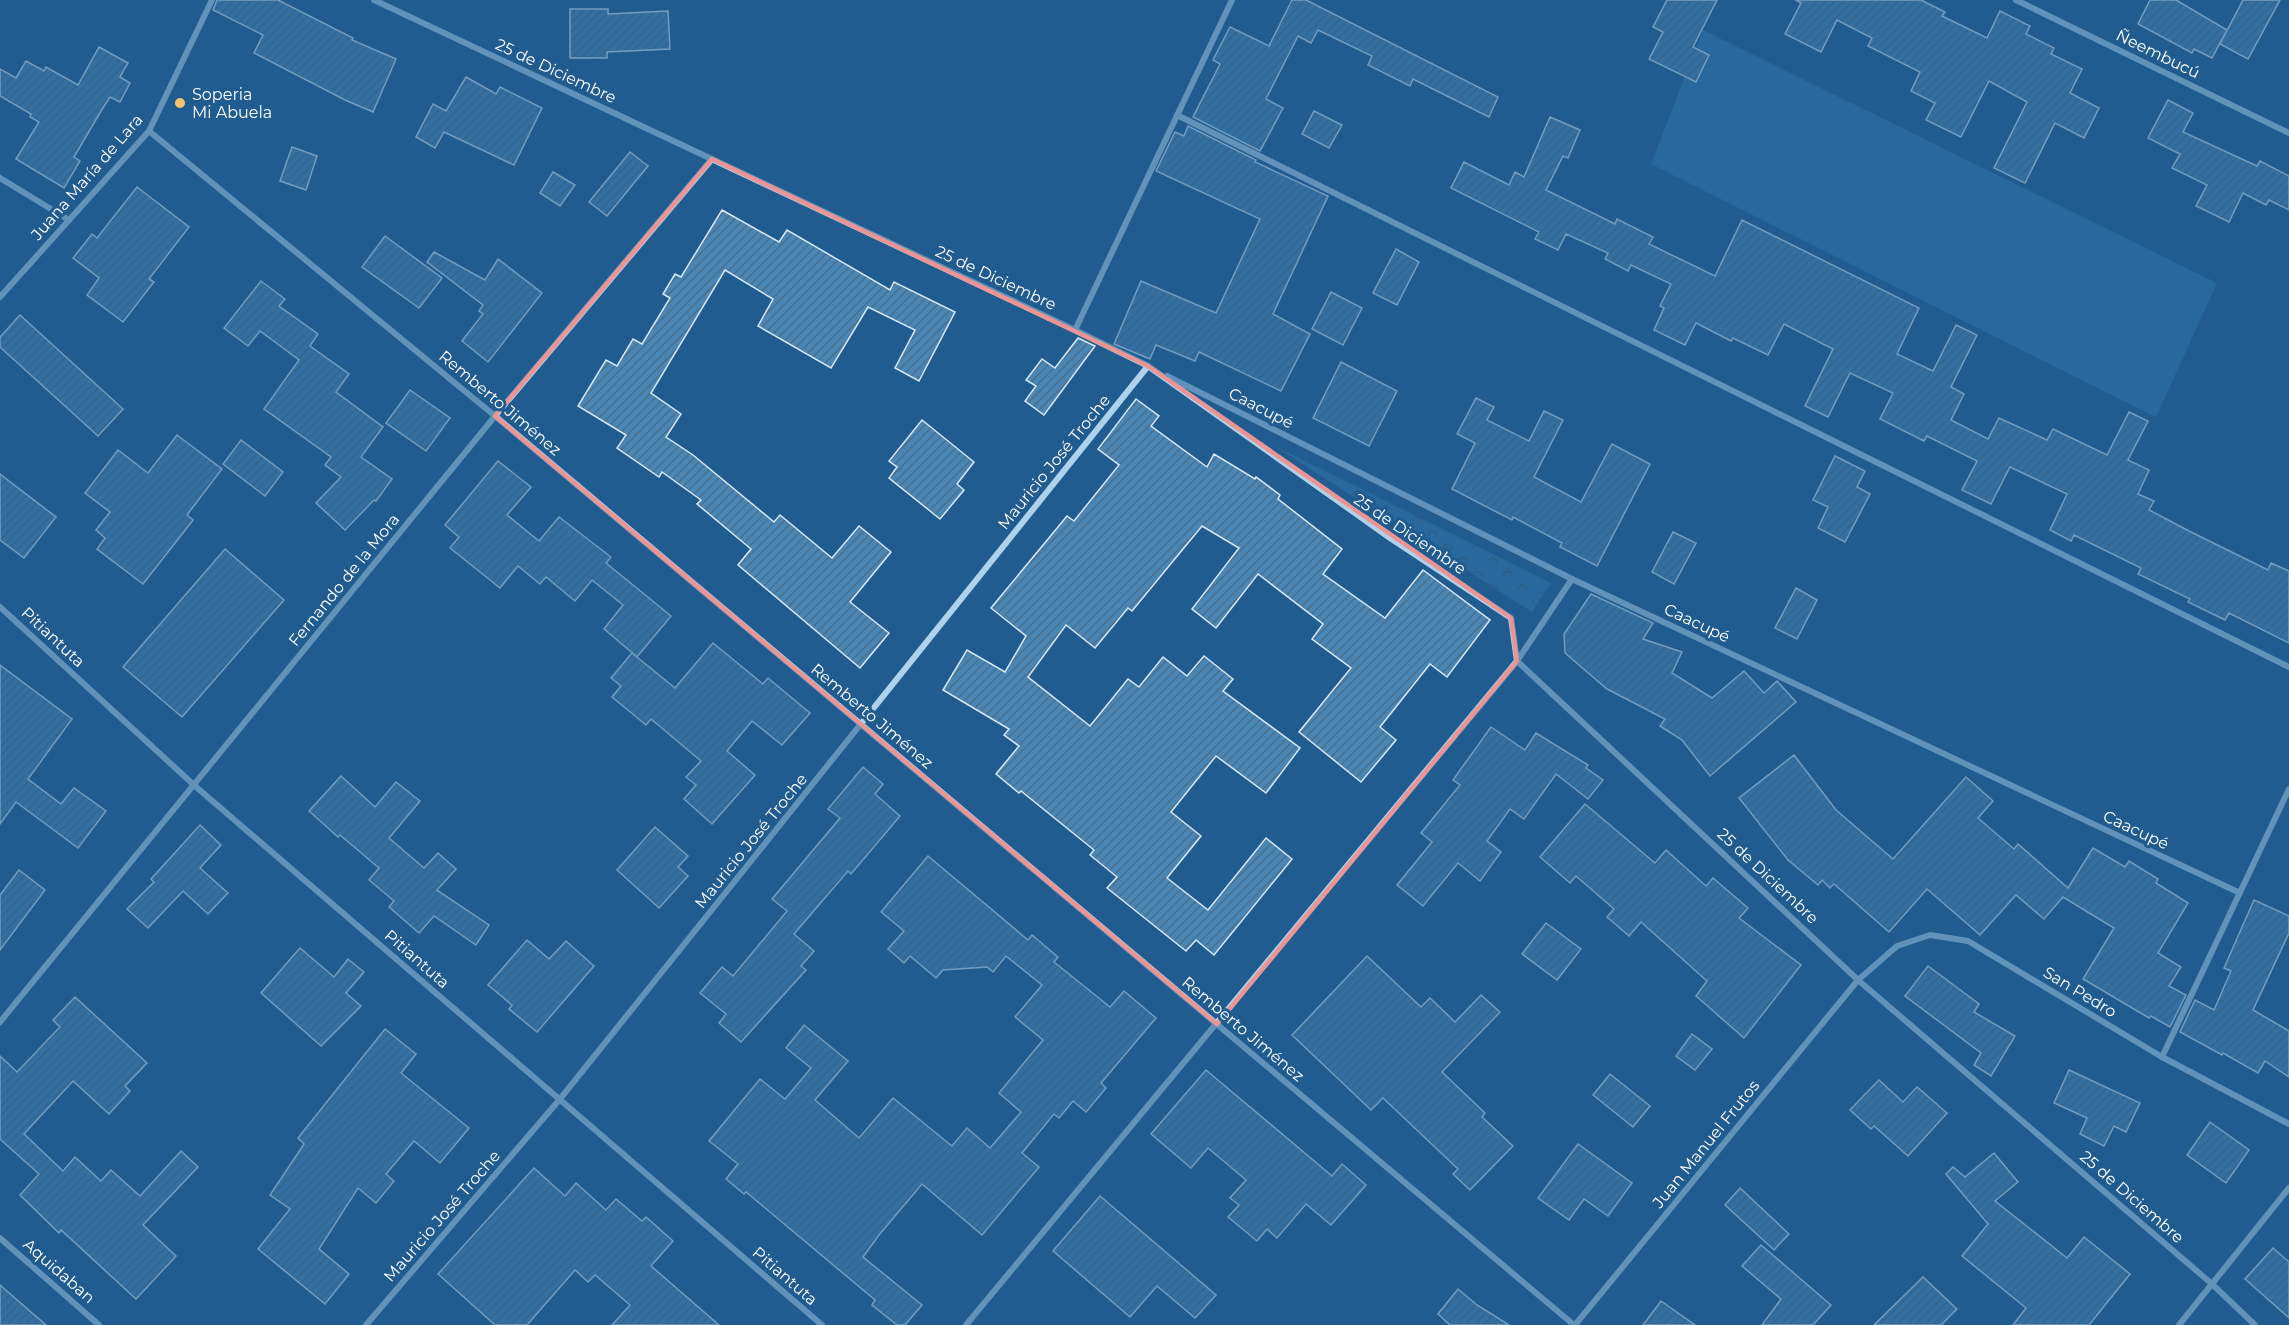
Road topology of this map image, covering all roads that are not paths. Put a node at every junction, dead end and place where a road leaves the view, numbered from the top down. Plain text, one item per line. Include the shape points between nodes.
1 (212, 0) edge
2 (374, 0) edge
3 (1232, 0) edge
4 (2016, 0) edge
5 (1177, 115) junction
6 (149, 131) junction
7 (2289, 133) edge
8 (712, 159) junction
9 (0, 178) edge
10 (69, 220) junction
11 (0, 297) edge
12 (1075, 330) junction
13 (1148, 366) junction
14 (495, 416) junction
15 (1572, 579) junction
16 (0, 607) edge
17 (1517, 661) junction
18 (2289, 667) edge
19 (861, 725) junction
20 (195, 786) junction
21 (2289, 789) edge
22 (2240, 893) junction
23 (1858, 980) junction
24 (0, 1022) edge
25 (1217, 1024) junction
26 (2162, 1057) junction
27 (560, 1099) junction
28 (2289, 1124) edge
29 (2289, 1188) edge
30 (0, 1238) edge
31 (2212, 1284) junction
32 (99, 1325) edge
33 (366, 1325) edge
34 (822, 1325) edge
35 (966, 1325) edge
36 (1575, 1325) edge
37 (2179, 1325) edge
38 (2255, 1325) edge

1 - 6 street, Juana María de Lara
2 - 8 street, 25 de Diciembre
3 - 5 street
4 - 7 street, Ñeembucú
5 - 12 street
5 - 18 street
6 - 10 street, Juana María de Lara
6 - 14 street, Remberto Jiménez
8 - 12 street, 25 de Diciembre
8 - 14 street, Fernando de la Mora
9 - 10 street
10 - 11 street, Juana María de Lara
12 - 13 street, 25 de Diciembre
13 - 15 street, Caacupé
13 - 17 street, 25 de Diciembre via 1511,618
13 - 19 street, Mauricio José Troche
14 - 19 street, Remberto Jiménez
14 - 20 street, Fernando de la Mora
15 - 17 street
15 - 22 street, Caacupé
16 - 20 street, Pitiantuta
17 - 23 street, 25 de Diciembre
17 - 25 street
19 - 25 street, Remberto Jiménez
19 - 27 street, Mauricio José Troche
20 - 24 street, Fernando de la Mora
20 - 27 street, Pitiantuta
21 - 22 street
22 - 26 street
23 - 26 street, San Pedro via 1896,946 1930,935 1968,941
23 - 31 street, 25 de Diciembre
23 - 36 street, Juan Manuel Frutos
25 - 35 street
25 - 36 street, Remberto Jiménez
26 - 28 street, San Pedro
27 - 33 street, Mauricio José Troche
27 - 34 street, Pitiantuta
29 - 31 street
30 - 32 street, Aquidaban
31 - 37 street
31 - 38 street, 25 de Diciembre

